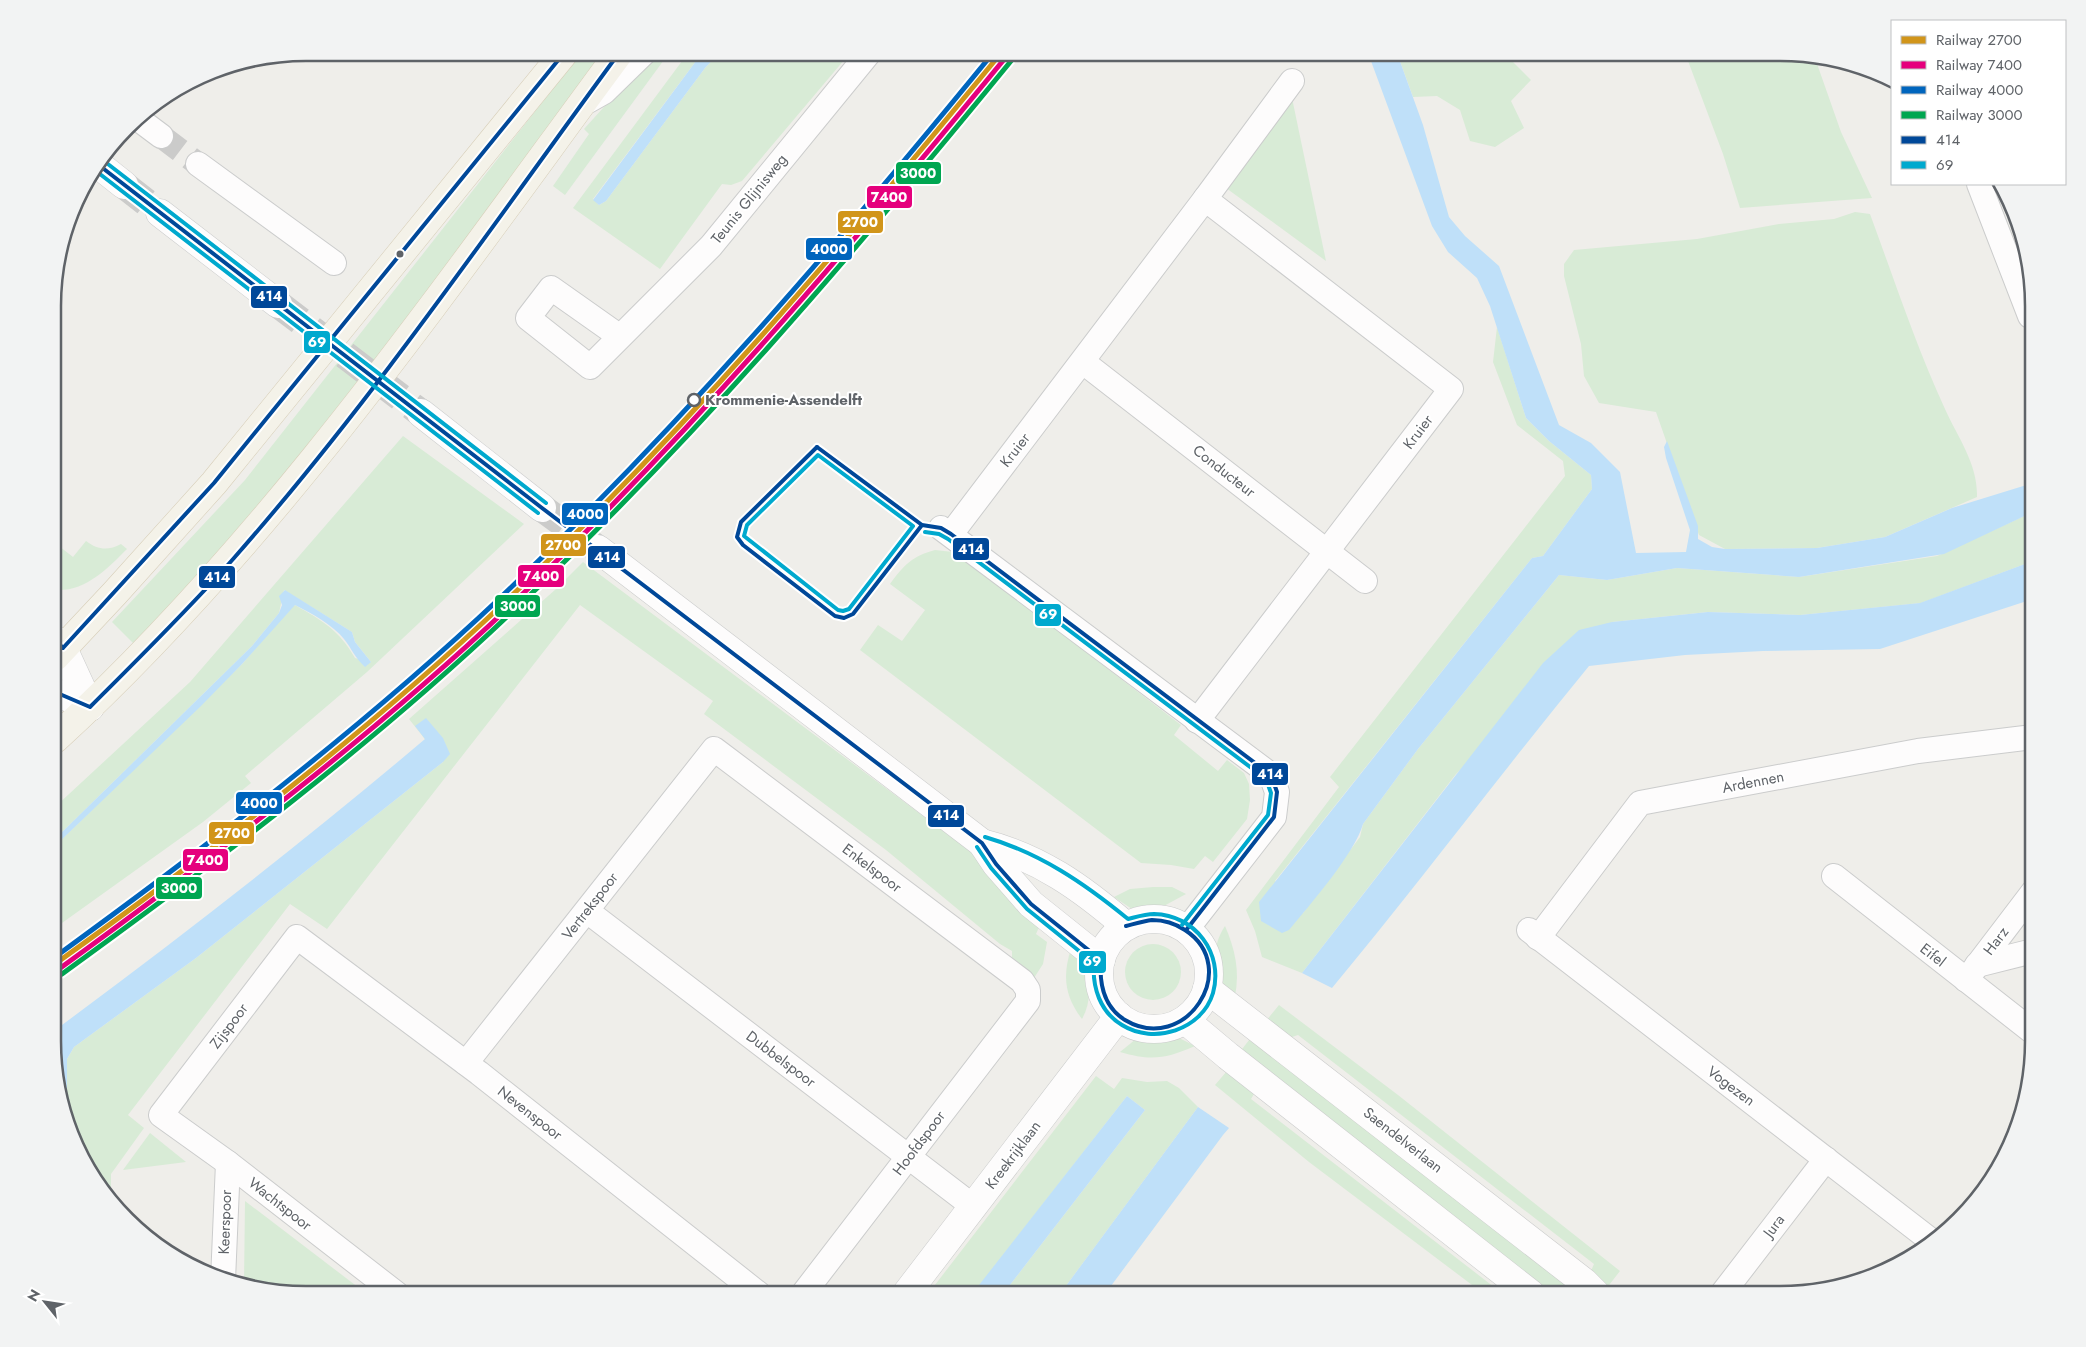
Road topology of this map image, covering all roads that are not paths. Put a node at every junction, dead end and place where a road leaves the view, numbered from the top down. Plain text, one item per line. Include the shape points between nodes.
1 (557, 61) edge
2 (612, 61) edge
3 (635, 61) edge
4 (862, 61) edge
5 (1292, 81) dead end
6 (580, 106) junction
7 (144, 123) edge
8 (161, 136) tunnel mouth
9 (198, 164) tunnel mouth
10 (104, 169) edge
11 (124, 185) tunnel mouth
12 (1979, 185) edge
13 (1205, 199) junction
14 (160, 213) tunnel mouth
15 (334, 263) dead end
16 (2025, 302) edge
17 (278, 304) tunnel mouth
18 (619, 336) dead end
19 (1083, 362) junction
20 (421, 413) tunnel mouth
21 (542, 508) tunnel mouth
22 (598, 549) tunnel mouth
23 (1327, 551) junction
24 (1364, 581) dead end
25 (61, 645) edge
26 (61, 654) edge
27 (61, 695) edge
28 (90, 707) junction
29 (1197, 721) junction
30 (61, 734) edge
31 (2025, 738) edge
32 (714, 749) joint
33 (982, 842) junction
34 (1834, 876) dead end
35 (2025, 902) edge
36 (587, 911) junction
37 (1126, 926) junction
38 (1187, 929) junction
39 (1533, 934) joint
40 (297, 937) joint
41 (2025, 954) edge
42 (1101, 960) junction
43 (1971, 973) junction
44 (1207, 989) junction
45 (1028, 990) joint
46 (1119, 1016) junction
47 (1185, 1020) junction
48 (2025, 1024) edge
49 (466, 1063) junction
50 (161, 1115) joint
51 (909, 1157) junction
52 (1826, 1159) junction
53 (228, 1163) junction
54 (974, 1207) junction
55 (1926, 1237) edge
56 (223, 1272) edge
57 (387, 1286) edge
58 (749, 1286) edge
59 (809, 1286) edge
60 (912, 1286) edge
61 (1521, 1286) edge
62 (1588, 1286) edge
63 (1728, 1286) edge

1 - 25 main road via 214,483
2 - 6 main road
3 - 6 street via 604,92
4 - 18 street, Teunis Glijnisweg via 710,246
5 - 13 street, Kruier
6 - 28 main road via 415,330 300,477 173,624
7 - 8 street
9 - 15 street
10 - 11 street
12 - 16 street
13 - 19 street, Kruier
13 - 23 street, Kruier via 1451,389
14 - 17 street
19 - 23 street, Conducteur
19 - 29 street, Kruier via 946,531
20 - 21 street
22 - 33 street
23 - 24 street, Conducteur
23 - 29 street, Kruier
26 - 28 street
27 - 28 street
28 - 30 main road
29 - 38 street via 1270,775 1278,792 1277,806 1268,827
31 - 39 street, Ardennen via 1918,750 1640,804
32 - 36 street, Vertrekspoor
32 - 45 street, Enkelspoor via 1022,981
33 - 37 street via 1033,860 1095,900
33 - 42 street via 996,864 1031,904
34 - 43 street, Eifel
35 - 43 street, Harz
36 - 49 street, Vertrekspoor
36 - 51 street, Dubbelspoor
37 - 38 street via 1141,920 1157,919
37 - 42 street via 1115,935
38 - 44 street via 1199,941 1206,956 1209,972
39 - 52 street, Vogezen
40 - 49 street, Nevenspoor
40 - 50 street, Zijspoor
41 - 43 street, Harz
42 - 46 street via 1102,991
43 - 48 street, Eifel
44 - 47 street via 1199,1006
44 - 62 street, Saendelverlaan
45 - 51 street, Hoofdspoor via 1028,1001
46 - 47 street via 1134,1025 1152,1029 1169,1027
46 - 54 street, Kreekrijklaan
47 - 61 street
49 - 58 street, Nevenspoor
50 - 53 street, Wachtspoor
51 - 54 street, Dubbelspoor
51 - 59 street, Hoofdspoor
52 - 55 street, Vogezen
52 - 63 street, Jura
53 - 56 street, Keerspoor
53 - 57 street, Wachtspoor
54 - 60 street, Kreekrijklaan

